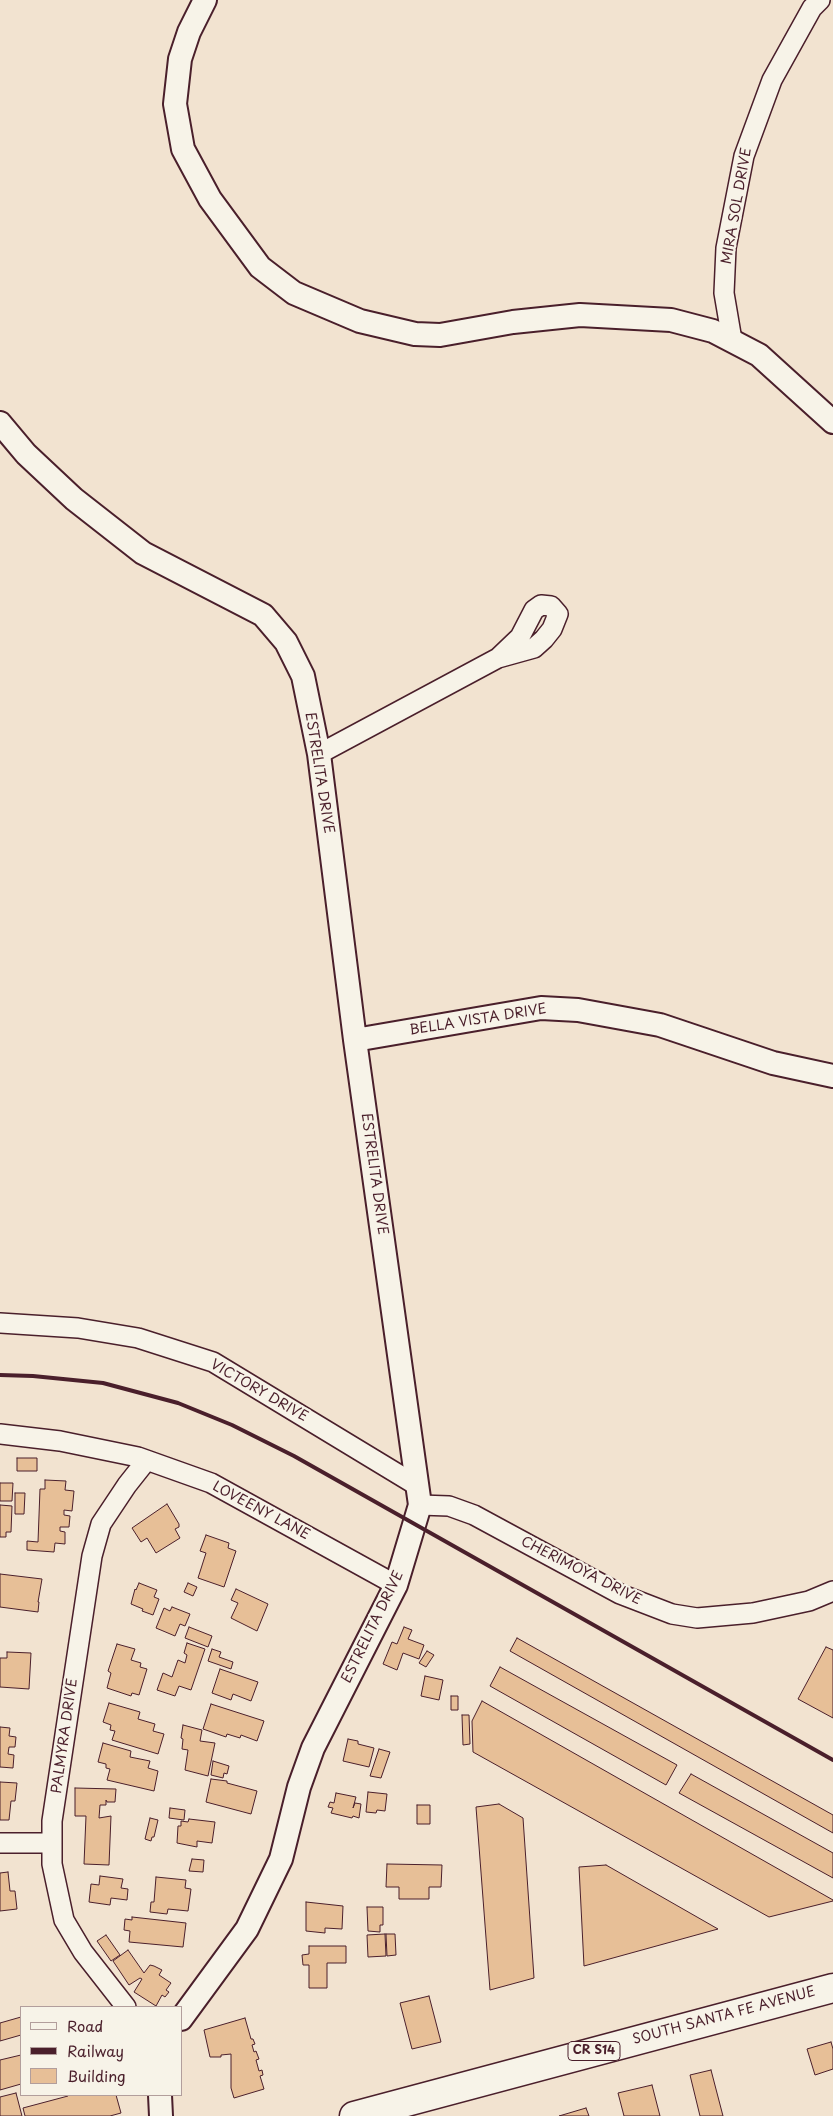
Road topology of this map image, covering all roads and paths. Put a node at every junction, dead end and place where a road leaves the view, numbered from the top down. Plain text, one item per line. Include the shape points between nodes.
1 (205, 0) edge
2 (820, 0) edge
3 (732, 340) junction
4 (833, 422) edge
5 (0, 423) edge
6 (498, 658) dead end
7 (319, 754) junction
8 (355, 1040) junction
9 (833, 1076) edge
10 (0, 1323) edge
11 (0, 1434) edge
12 (146, 1461) junction
13 (418, 1495) junction
14 (396, 1585) junction
15 (833, 1591) edge
16 (0, 1843) edge
17 (52, 1843) junction
18 (833, 1988) edge
19 (125, 2006) edge
20 (182, 2019) edge
21 (160, 2096) edge
22 (161, 2116) edge
23 (354, 2116) edge

1 - 3 street via 180,59 175,104 183,149 210,199 260,267 294,293 360,321 415,334 440,335 513,322 580,315 671,320 713,331
2 - 3 street, MIRA SOL DRIVE via 812,8 772,80 744,156 726,248 724,293
3 - 4 street via 759,356
5 - 7 street, ESTRELITA DRIVE via 26,454 74,500 143,553 263,615 286,642 303,676
6 - 7 street
7 - 8 street, ESTRELITA DRIVE
8 - 9 street, BELLA VISTA DRIVE via 541,1008 578,1010 660,1024 773,1063
8 - 13 street, ESTRELITA DRIVE
10 - 13 street, VICTORY DRIVE via 78,1328 138,1338 213,1362
11 - 12 street, LOVEENY LANE via 60,1441
12 - 14 street, LOVEENY LANE via 210,1483
12 - 17 street, PALMYRA DRIVE via 101,1524 92,1556 52,1820
13 - 14 street, ESTRELITA DRIVE via 416,1525
13 - 15 street, CHERIMOYA DRIVE via 474,1515 620,1594 672,1614 697,1618 753,1614 808,1601
14 - 20 street, ESTRELITA DRIVE via 313,1748 299,1787 281,1859 247,1929
16 - 17 street
17 - 19 street, PALMYRA DRIVE via 52,1864 64,1920 83,1952
18 - 23 main road, SOUTH SANTA FE AVENUE / CR S14
21 - 22 street

